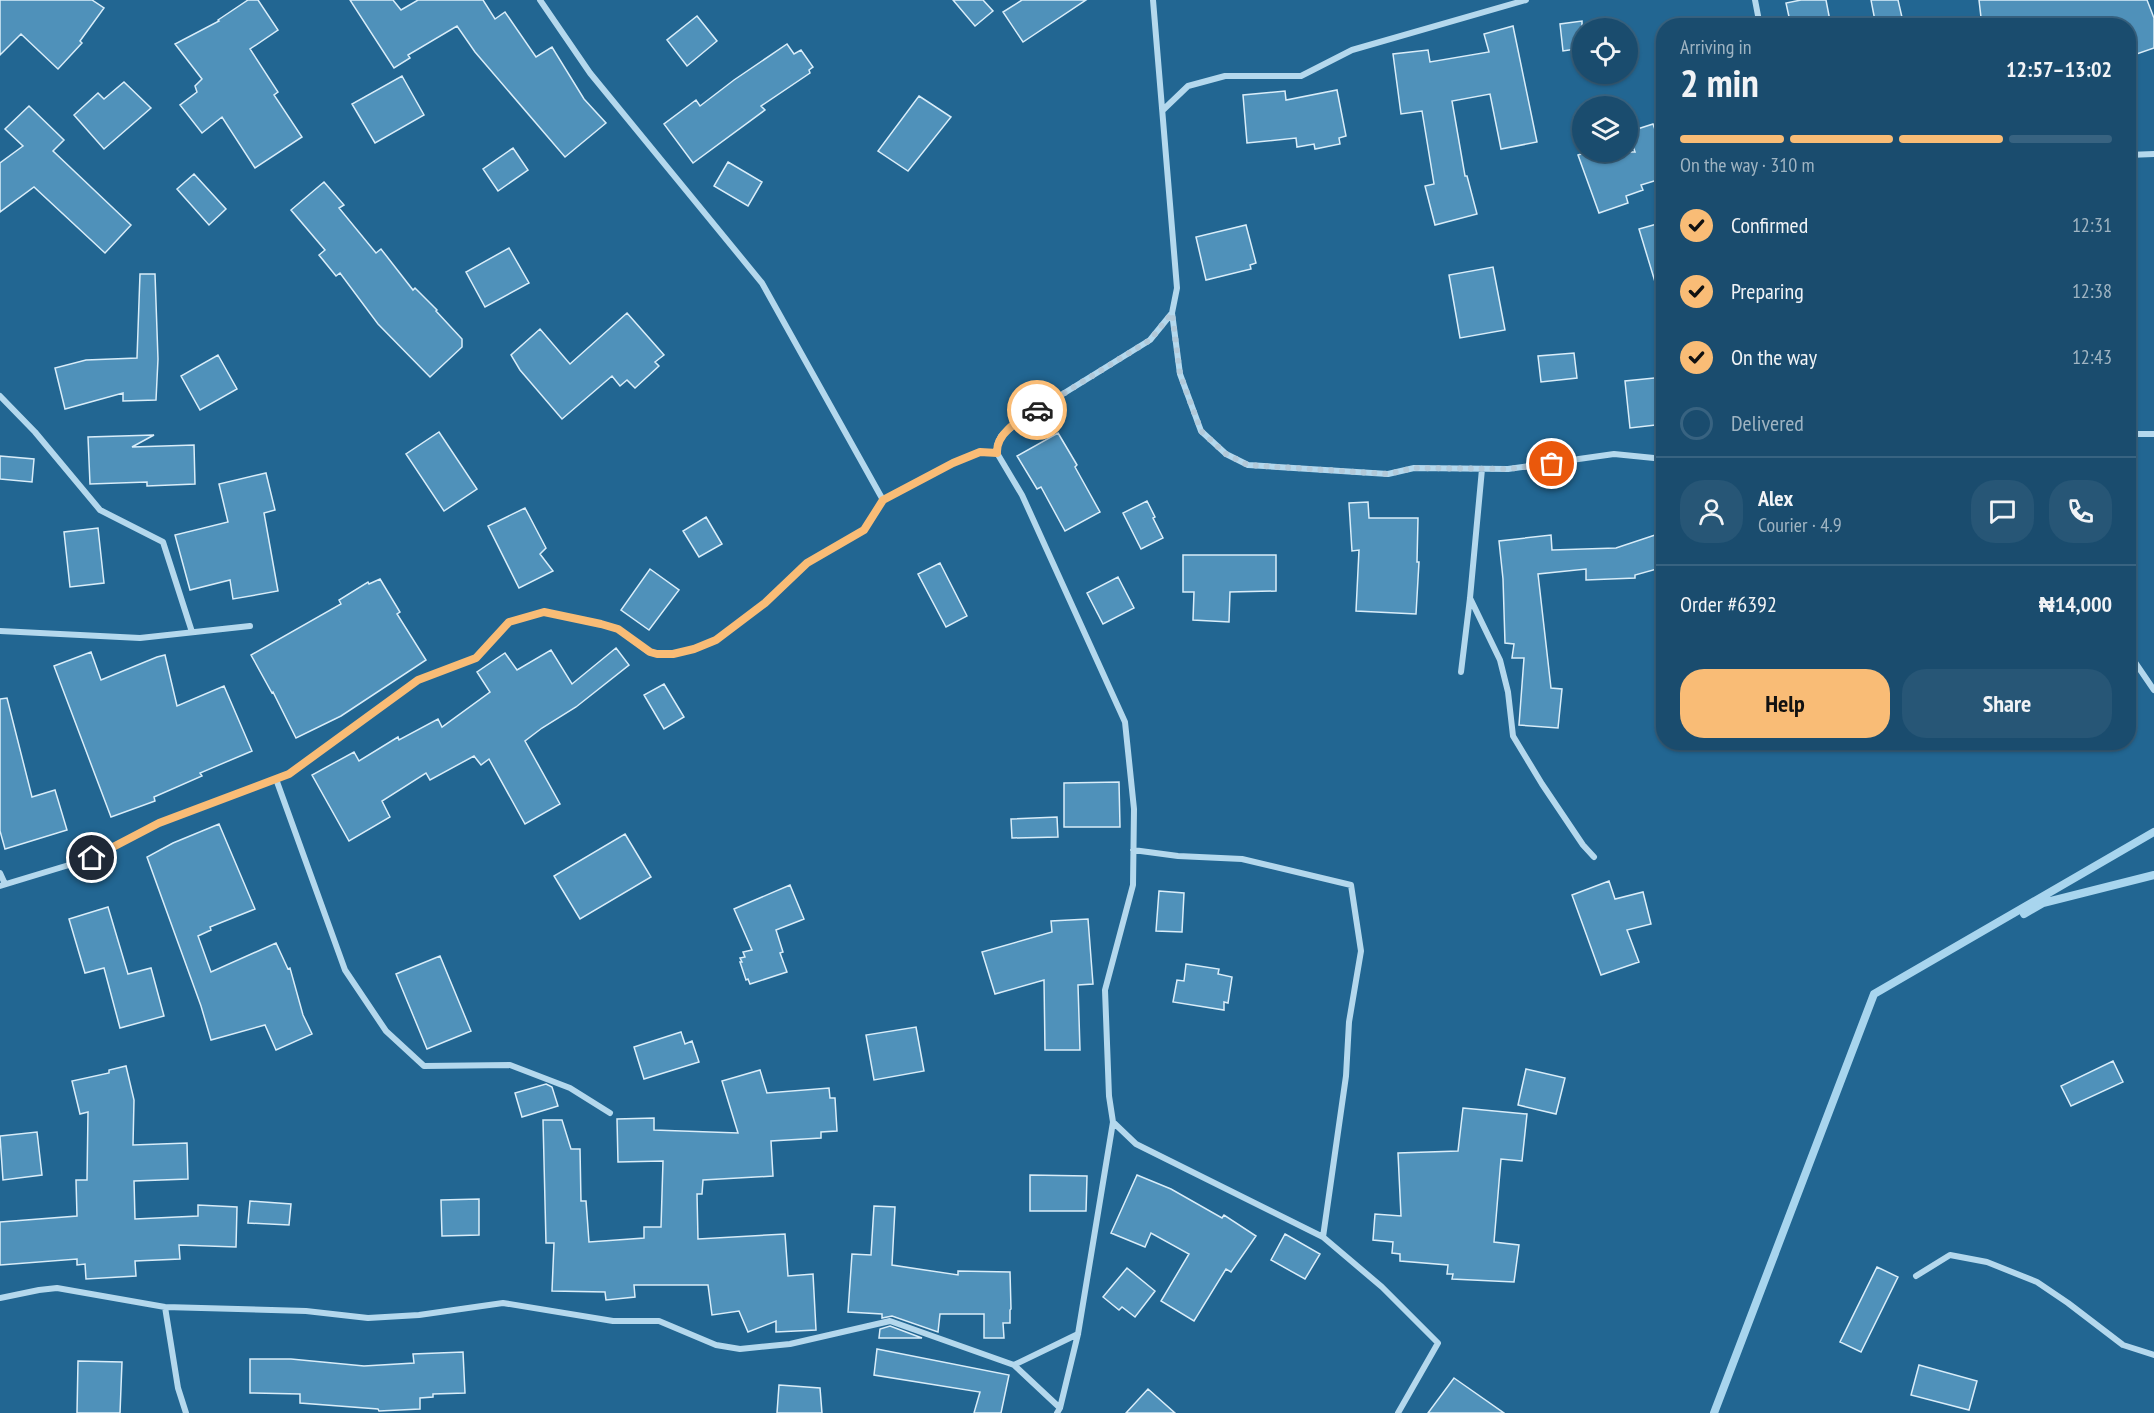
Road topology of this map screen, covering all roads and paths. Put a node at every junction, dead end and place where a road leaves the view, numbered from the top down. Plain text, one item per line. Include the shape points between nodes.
1 (540, 0) edge
2 (1153, 0) edge
3 (1526, 0) edge
4 (1755, 0) edge
5 (1758, 18) edge
6 (1162, 110) junction
7 (2154, 154) edge
8 (2136, 155) edge
9 (1172, 313) junction
10 (0, 396) edge
11 (2136, 434) edge
12 (2154, 434) edge
13 (997, 453) junction
14 (1656, 458) edge
15 (1482, 469) junction
16 (883, 500) junction
17 (1470, 598) junction
18 (250, 626) dead end
19 (0, 631) edge
20 (192, 632) junction
21 (2136, 664) edge
22 (1461, 672) dead end
23 (2154, 690) edge
24 (276, 779) junction
25 (1133, 850) junction
26 (1594, 857) dead end
27 (0, 873) edge
28 (3, 885) edge
29 (610, 1113) dead end
30 (1113, 1122) junction
31 (1323, 1238) junction
32 (1916, 1276) dead end
33 (0, 1298) edge
34 (165, 1307) junction
35 (1078, 1334) junction
36 (2154, 1355) edge
37 (1014, 1365) junction
38 (1058, 1411) edge
39 (186, 1413) edge
40 (1398, 1413) edge

1 - 16 street via 590,73 762,283
2 - 6 street
3 - 6 street via 1352,50 1301,76 1225,76 1188,86
4 - 5 street
6 - 9 street via 1177,288
7 - 8 street
9 - 13 street via 1150,340 1001,436
9 - 15 street via 1180,374 1201,431 1226,454 1248,465 1388,474 1413,468
10 - 20 street via 100,510 164,542
11 - 12 street
13 - 16 street via 980,452 962,459
13 - 25 street via 1022,495 1125,722 1134,809
14 - 15 street via 1614,454
15 - 17 street
16 - 24 street via 864,530 807,563 765,603 716,640 673,654 657,654 618,629 601,624 544,612 509,622 476,658 418,680 289,774
17 - 22 street
17 - 26 street via 1500,660 1513,736
18 - 20 street
19 - 20 street via 140,638
21 - 23 street
24 - 28 street via 159,823 92,858
24 - 29 street via 345,970 386,1031 424,1066 510,1065 570,1088
25 - 30 street via 1133,885 1105,990
25 - 31 street via 1242,859 1351,885 1361,951
27 - 28 street
30 - 31 street via 1136,1144
30 - 35 street
31 - 40 street via 1382,1287 1438,1343
32 - 36 street via 1950,1256 1987,1262 2037,1282 2123,1345
33 - 34 street via 57,1288
34 - 37 street via 306,1311 368,1318 503,1303 613,1321 659,1321 716,1345 740,1349 790,1344 890,1321
34 - 39 street
35 - 37 street
35 - 38 street
37 - 38 street

